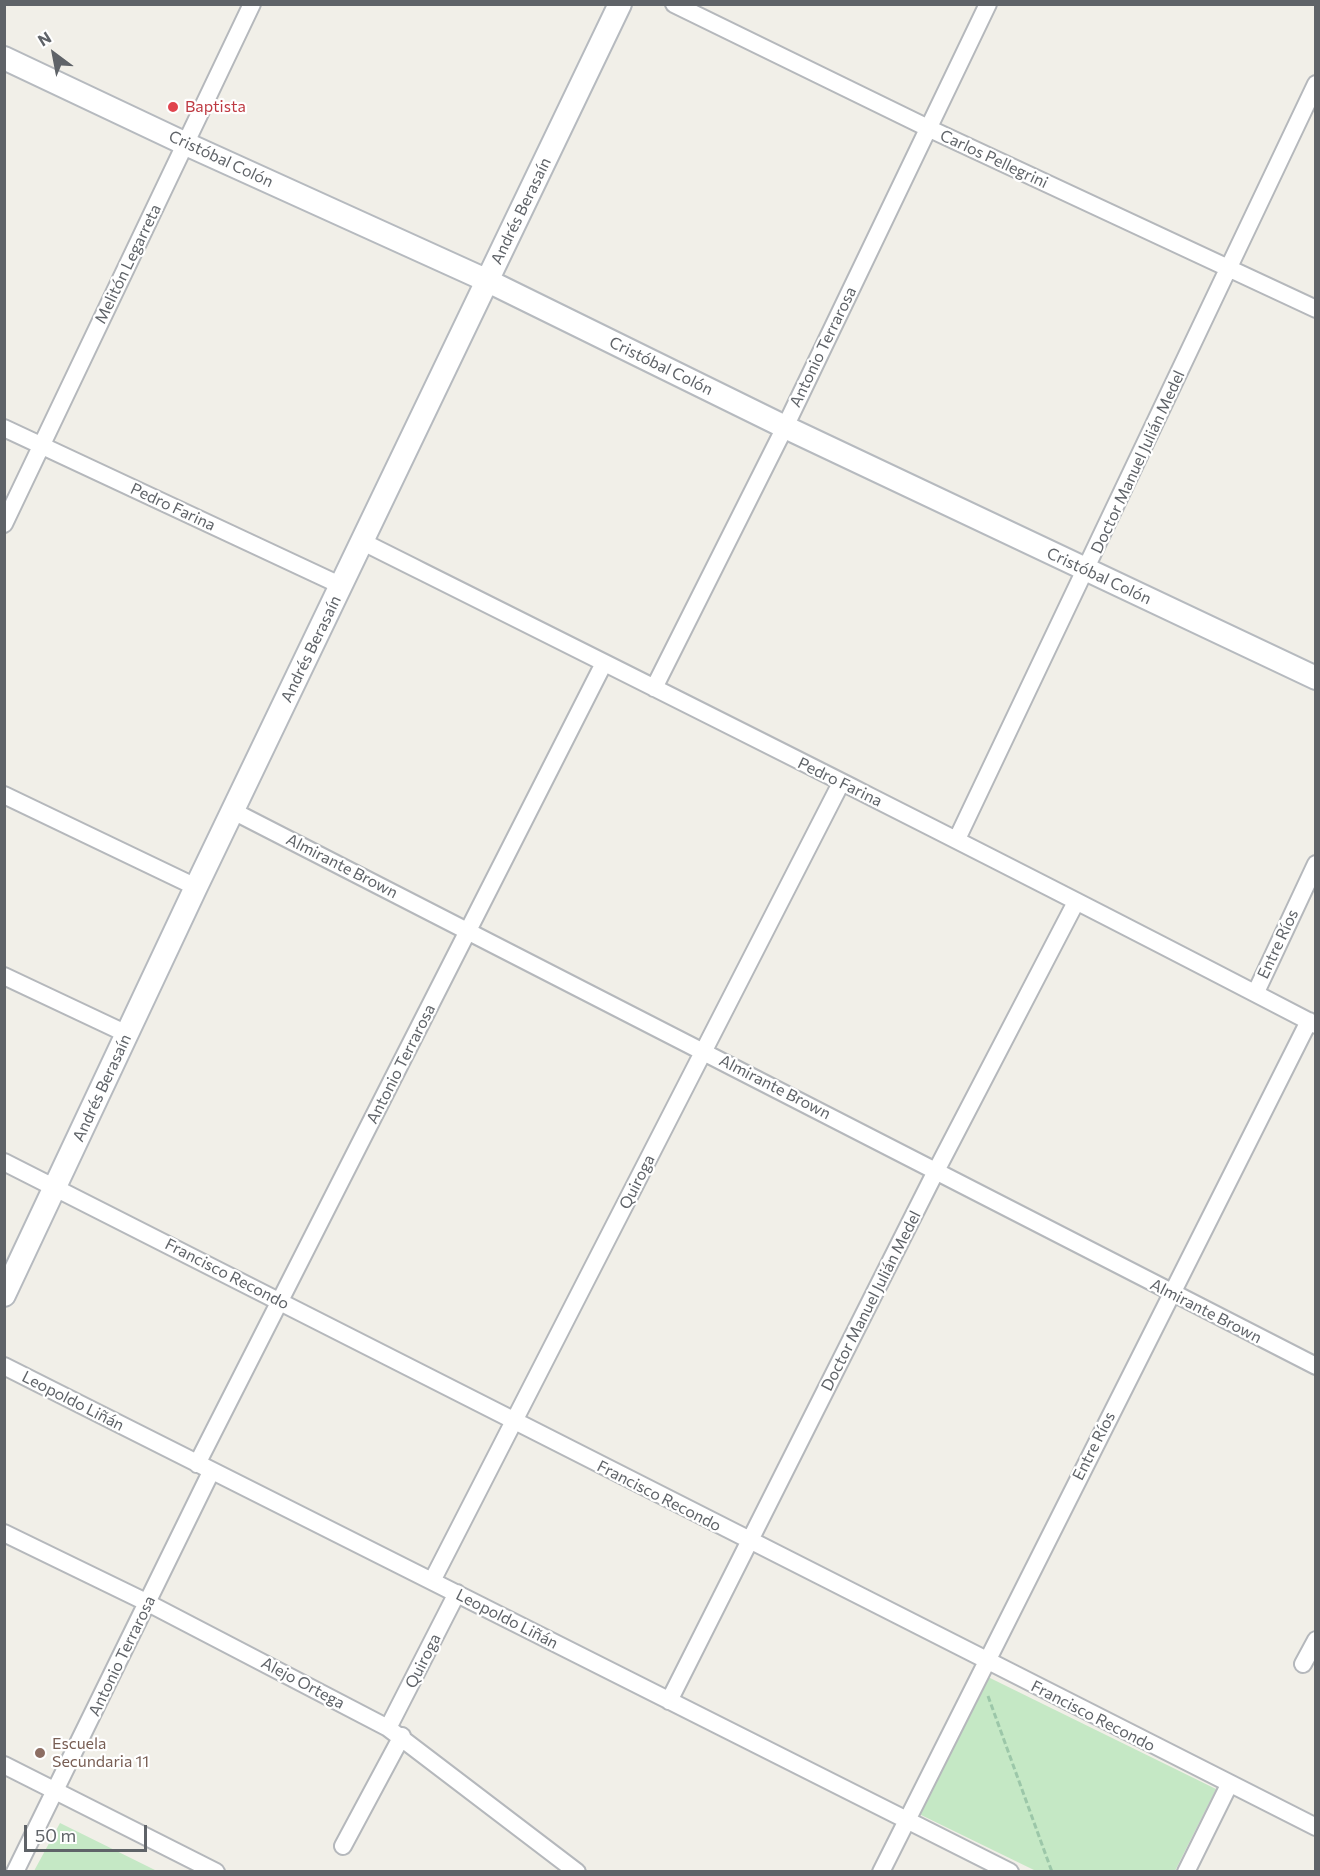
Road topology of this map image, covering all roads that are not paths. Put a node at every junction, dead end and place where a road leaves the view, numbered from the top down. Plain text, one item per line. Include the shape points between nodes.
1 (252, 4) edge
2 (620, 4) edge
3 (674, 4) edge
4 (988, 4) edge
5 (4, 58) edge
6 (1316, 84) edge
7 (930, 129) junction
8 (186, 144) junction
9 (1230, 268) junction
10 (488, 281) junction
11 (1316, 309) edge
12 (785, 427) junction
13 (4, 428) edge
14 (41, 445) junction
15 (4, 524) edge
16 (363, 542) junction
17 (1087, 570) junction
18 (342, 586) junction
19 (604, 663) junction
20 (1316, 678) edge
21 (654, 688) junction
22 (841, 783) junction
23 (4, 795) edge
24 (233, 810) junction
25 (957, 839) junction
26 (1316, 864) edge
27 (196, 887) junction
28 (1076, 902) junction
29 (469, 932) junction
30 (4, 976) edge
31 (1256, 992) junction
32 (1312, 1023) edge
33 (127, 1034) junction
34 (704, 1050) junction
35 (4, 1162) edge
36 (936, 1171) junction
37 (56, 1186) junction
38 (1171, 1293) junction
39 (4, 1295) edge
40 (280, 1301) junction
41 (4, 1366) edge
42 (1316, 1366) edge
43 (513, 1422) junction
44 (204, 1468) junction
45 (4, 1533) edge
46 (750, 1541) junction
47 (432, 1581) junction
48 (458, 1593) junction
49 (148, 1603) junction
50 (1316, 1640) edge
51 (1303, 1664) dead end
52 (983, 1668) junction
53 (669, 1701) junction
54 (395, 1732) junction
55 (4, 1765) edge
56 (1229, 1785) junction
57 (56, 1791) junction
58 (907, 1819) junction
59 (1316, 1827) edge
60 (344, 1846) dead end
61 (15, 1872) edge
62 (216, 1872) edge
63 (577, 1872) edge
64 (881, 1872) edge
65 (1010, 1872) edge
66 (1186, 1872) edge

1 - 8 street, Melitón Legarreta
2 - 10 street, Andrés Berasaín
3 - 7 street, Carlos Pellegrini
4 - 7 street, Antonio Terrarosa
5 - 8 street, Cristóbal Colón
6 - 9 street, Doctor Manuel Julián Medel
7 - 9 street, Carlos Pellegrini
7 - 12 street, Antonio Terrarosa
8 - 10 street, Cristóbal Colón
8 - 14 street, Melitón Legarreta
9 - 11 street, Carlos Pellegrini
9 - 17 street, Doctor Manuel Julián Medel
10 - 12 street, Cristóbal Colón
10 - 16 street, Andrés Berasaín
12 - 17 street, Cristóbal Colón
12 - 21 street, Antonio Terrarosa
13 - 14 street, Pedro Farina
14 - 15 street, Melitón Legarreta
14 - 18 street, Pedro Farina
16 - 18 street, Andrés Berasaín
16 - 19 street, Pedro Farina
17 - 20 street, Cristóbal Colón
17 - 25 street, Doctor Manuel Julián Medel
18 - 24 street, Andrés Berasaín
19 - 21 street, Pedro Farina
19 - 29 street, Antonio Terrarosa
21 - 22 street, Pedro Farina
22 - 25 street, Pedro Farina
22 - 34 street, Quiroga
23 - 27 street
24 - 27 street, Andrés Berasaín
24 - 29 street, Almirante Brown
25 - 28 street, Pedro Farina
26 - 31 street, Entre Ríos
27 - 33 street, Andrés Berasaín
28 - 31 street, Pedro Farina
28 - 36 street, Doctor Manuel Julián Medel
29 - 34 street, Almirante Brown
29 - 40 street, Antonio Terrarosa
30 - 33 street
31 - 32 street, Pedro Farina
32 - 38 street, Entre Ríos
33 - 37 street, Andrés Berasaín
34 - 36 street, Almirante Brown
34 - 43 street, Quiroga
35 - 37 street, Francisco Recondo
36 - 38 street, Almirante Brown
36 - 46 street, Doctor Manuel Julián Medel
37 - 39 street, Andrés Berasaín
37 - 40 street, Francisco Recondo
38 - 42 street, Almirante Brown
38 - 52 street, Entre Ríos
40 - 43 street, Francisco Recondo
40 - 44 street, Antonio Terrarosa
41 - 44 street, Leopoldo Liñán
43 - 46 street, Francisco Recondo
43 - 47 street, Quiroga
44 - 47 street, Leopoldo Liñán
44 - 49 street, Antonio Terrarosa
45 - 49 street, Alejo Ortega
46 - 52 street, Francisco Recondo
46 - 53 street, Doctor Manuel Julián Medel
47 - 48 street, Leopoldo Liñán
48 - 53 street, Leopoldo Liñán
48 - 54 street, Quiroga
49 - 54 street, Alejo Ortega
49 - 57 street, Antonio Terrarosa
50 - 51 street
52 - 56 street, Francisco Recondo
52 - 58 street, Entre Ríos
53 - 58 street, Leopoldo Liñán
54 - 60 street, Quiroga
54 - 63 street, Alejo Ortega
55 - 57 street
56 - 59 street, Francisco Recondo
56 - 66 street
57 - 61 street, Antonio Terrarosa
57 - 62 street
58 - 64 street, Entre Ríos
58 - 65 street, Leopoldo Liñán

